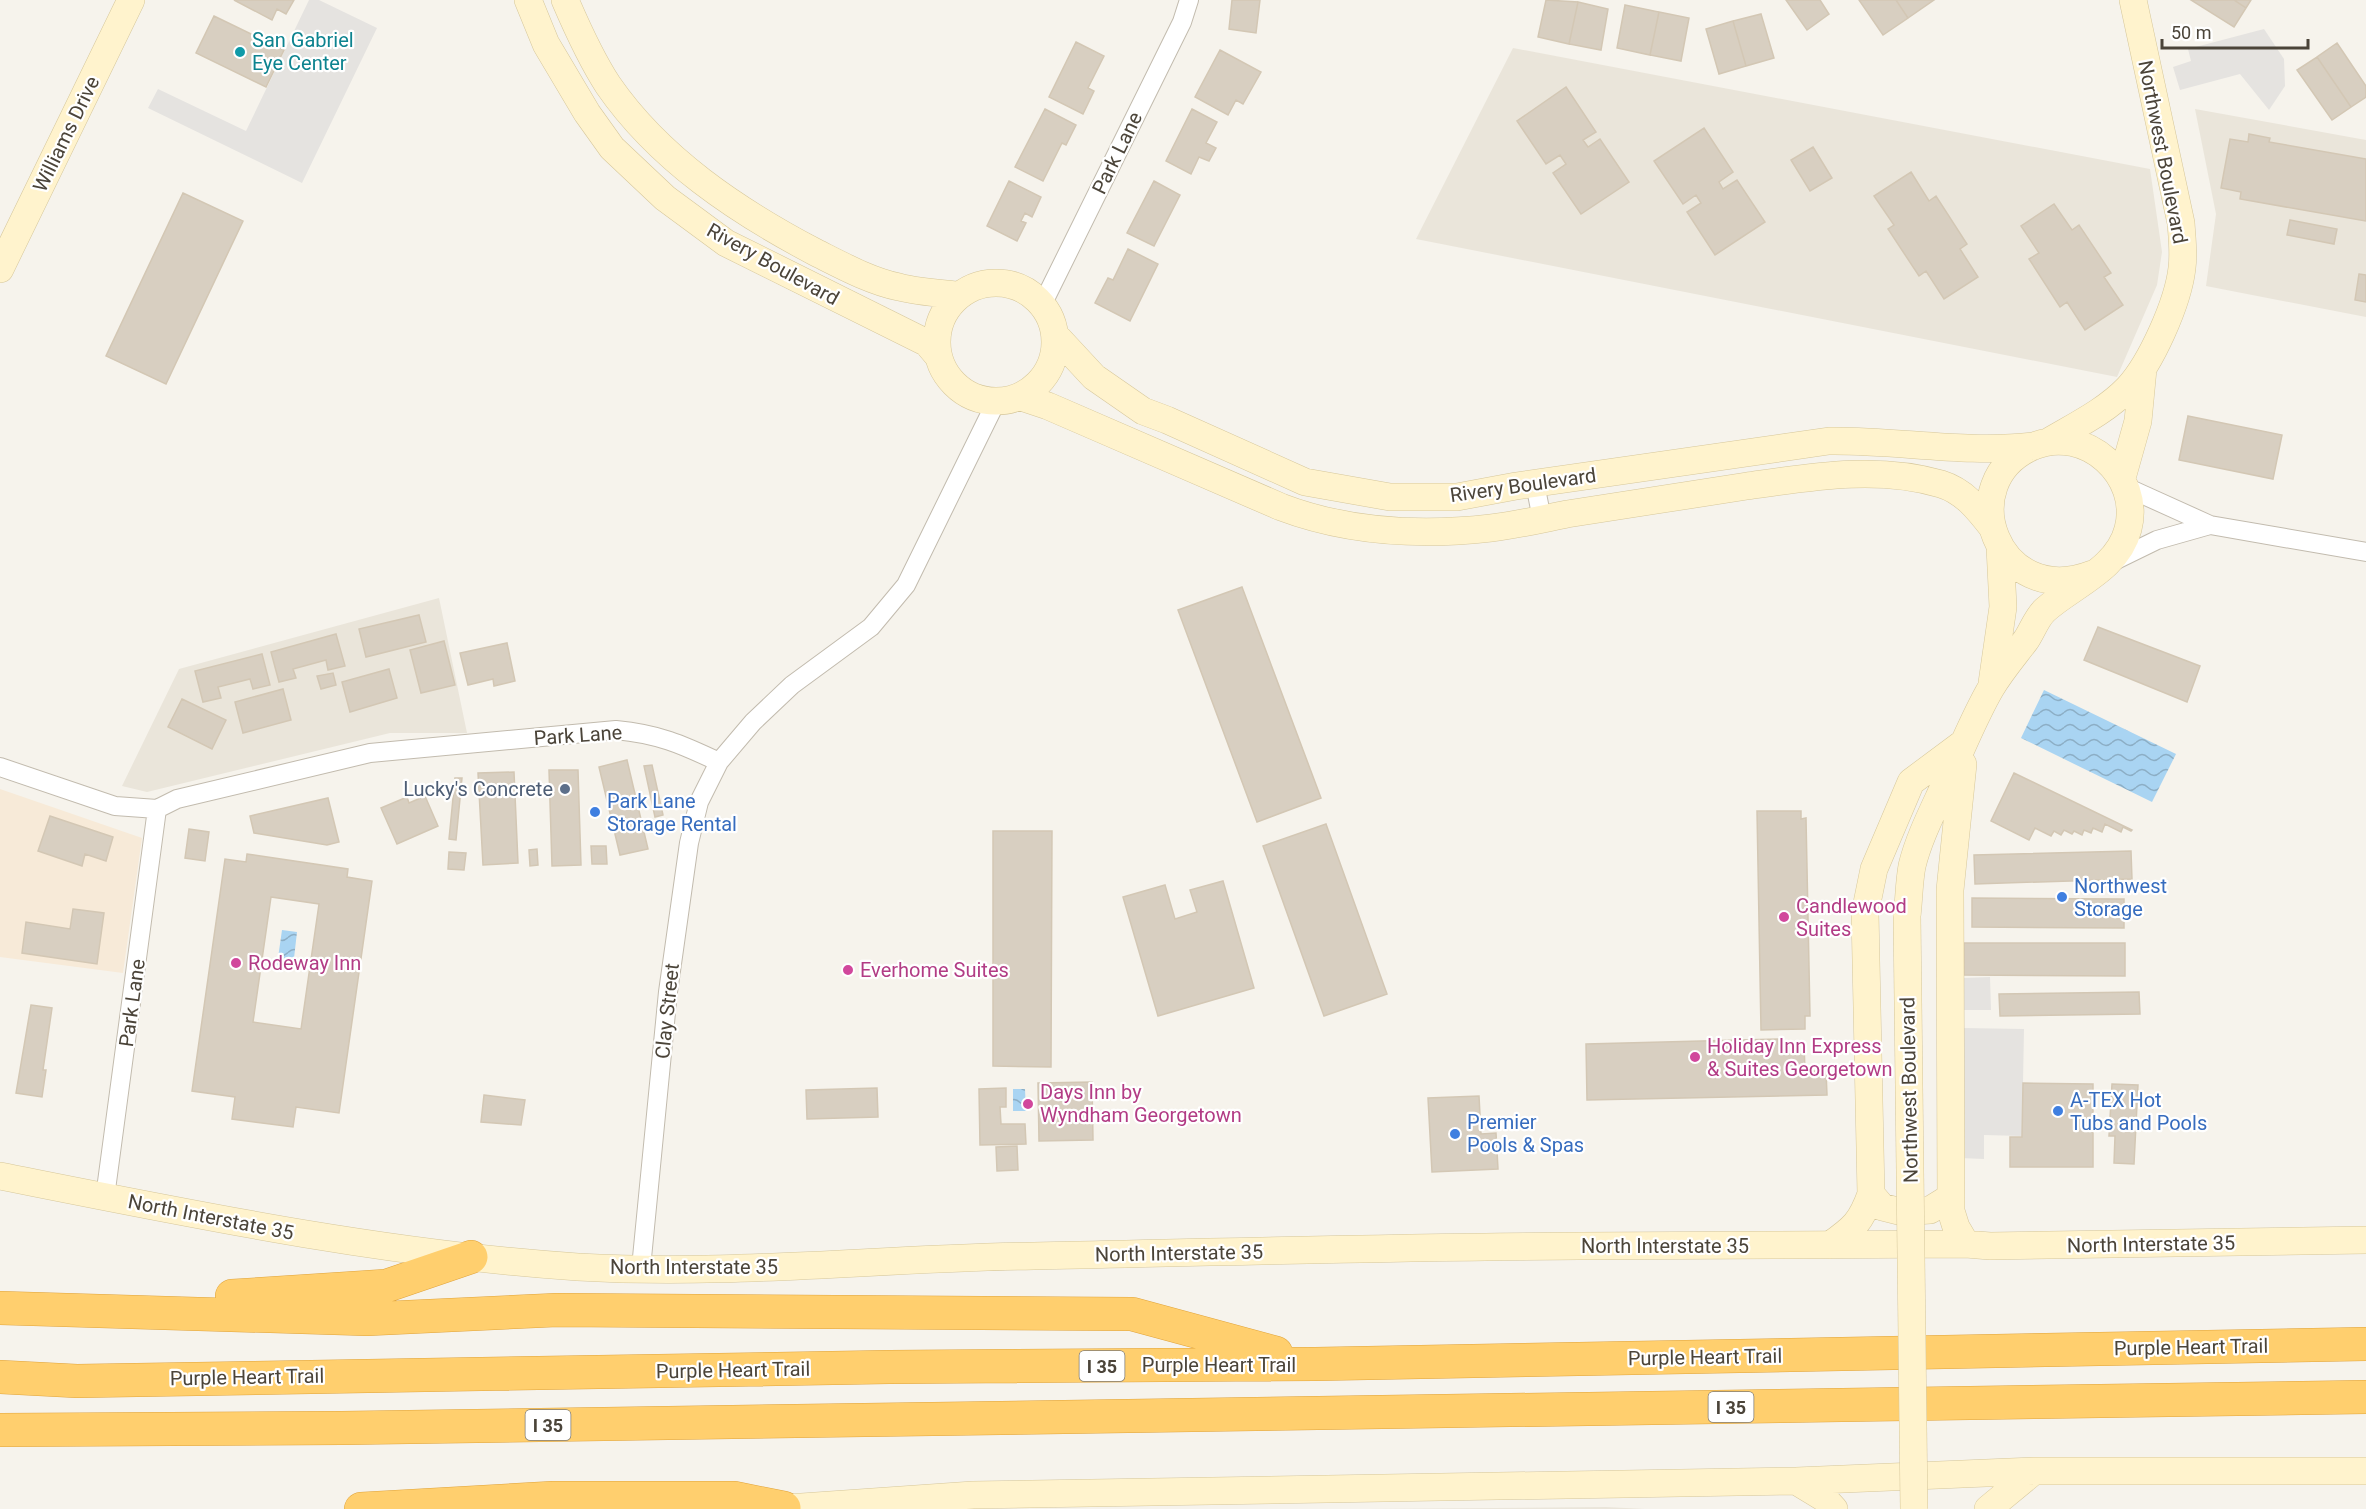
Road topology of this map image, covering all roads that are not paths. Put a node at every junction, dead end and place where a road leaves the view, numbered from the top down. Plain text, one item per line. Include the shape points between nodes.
1 (131, 0) edge
2 (528, 0) edge
3 (565, 0) edge
4 (1189, 0) edge
5 (2133, 0) edge
6 (0, 268) edge
7 (958, 295) junction
8 (1042, 305) junction
9 (1055, 335) junction
10 (938, 356) junction
11 (2143, 369) junction
12 (1008, 399) junction
13 (2041, 444) junction
14 (1757, 450) junction
15 (1305, 482) junction
16 (2124, 483) junction
17 (1535, 484) junction
18 (1764, 484) junction
19 (1302, 515) junction
20 (1542, 519) junction
21 (2210, 525) junction
22 (1996, 537) junction
23 (2366, 552) edge
24 (2099, 569) junction
25 (1991, 688) junction
26 (1966, 741) junction
27 (719, 762) junction
28 (0, 767) edge
29 (157, 809) junction
30 (0, 1176) edge
31 (1871, 1194) junction
32 (105, 1197) junction
33 (1951, 1197) junction
34 (2366, 1240) edge
35 (1966, 1244) junction
36 (1830, 1245) junction
37 (471, 1257) junction
38 (641, 1268) junction
39 (0, 1295) edge
40 (0, 1308) edge
41 (2366, 1344) edge
42 (1315, 1364) junction
43 (0, 1377) edge
44 (2366, 1397) edge
45 (0, 1430) edge
46 (2034, 1471) junction
47 (2366, 1471) edge
48 (1796, 1480) junction
49 (778, 1508) edge
50 (361, 1509) edge
51 (1834, 1509) edge
52 (1914, 1509) edge
53 (1988, 1509) edge

1 - 6 street, Williams Drive
2 - 10 street, Rivery Boulevard via 546,44 587,113 612,148 665,198 726,243 927,343
3 - 7 street, Rivery Boulevard via 608,85 649,135 683,167 763,224 841,265 897,287
4 - 8 street, Park Lane via 1182,22
5 - 11 street, Northwest Boulevard via 2183,247 2173,305
7 - 8 street via 983,284 999,283 1025,291
7 - 10 street via 941,320 936,343
8 - 9 street
9 - 12 street via 1045,376 1036,387
9 - 15 street, Rivery Boulevard via 1094,377 1143,411
10 - 12 street via 954,385 968,394 983,400
11 - 13 street, Northwest Boulevard via 2108,405
11 - 16 street, Northwest Boulevard via 2138,421
12 - 19 street, Rivery Boulevard via 1048,406
12 - 27 street via 906,585 871,627 792,685
13 - 14 street, Rivery Boulevard via 1983,450 1858,440
13 - 16 street via 2070,442 2090,448 2108,460
13 - 22 street via 2017,456 1998,479 1990,508
14 - 17 street, Rivery Boulevard
14 - 18 street
15 - 17 street, Rivery Boulevard via 1390,497 1457,497
15 - 19 street
16 - 21 street
16 - 24 street via 2130,508 2128,529 2120,549
17 - 20 street
18 - 20 street, Rivery Boulevard
18 - 22 street, Rivery Boulevard via 1827,475 1870,474 1942,484 1976,507
19 - 20 street, Rivery Boulevard via 1401,532 1493,528
21 - 23 street
21 - 24 street via 2157,540
22 - 24 street via 2014,564 2033,576 2055,582 2077,580
22 - 25 street, Northwest Boulevard via 2003,607
24 - 25 street, Northwest Boulevard via 2043,611
25 - 26 street, Northwest Boulevard
26 - 31 street via 1911,782 1874,869 1865,913
26 - 33 street via 1950,890
26 - 52 street, Northwest Boulevard, bridge via 1912,867 1907,916
27 - 29 street, Park Lane via 648,733 616,730 370,753 177,799
27 - 38 street, Clay Street via 699,802 688,843 668,992
28 - 29 street, Park Lane via 114,806
29 - 32 street, Park Lane
30 - 32 street, North Interstate 35
31 - 33 street via 1882,1207 1902,1212 1930,1210
31 - 36 street via 1864,1215
32 - 37 street, North Interstate 35 via 253,1226
33 - 35 street via 1956,1227
34 - 35 street, North Interstate 35
35 - 36 street, North Interstate 35
36 - 38 street, North Interstate 35 via 984,1256 809,1266
37 - 38 street, North Interstate 35 via 579,1267
37 - 39 highway via 386,1286 210,1298
40 - 42 highway via 367,1319 557,1310 1132,1314
41 - 42 highway, Purple Heart Trail / I 35
42 - 43 highway, Purple Heart Trail / I 35 via 76,1381
44 - 45 highway, I 35
46 - 47 street
46 - 48 street
46 - 53 street
48 - 49 street via 973,1495
48 - 51 street
49 - 50 highway via 734,1498 553,1498

